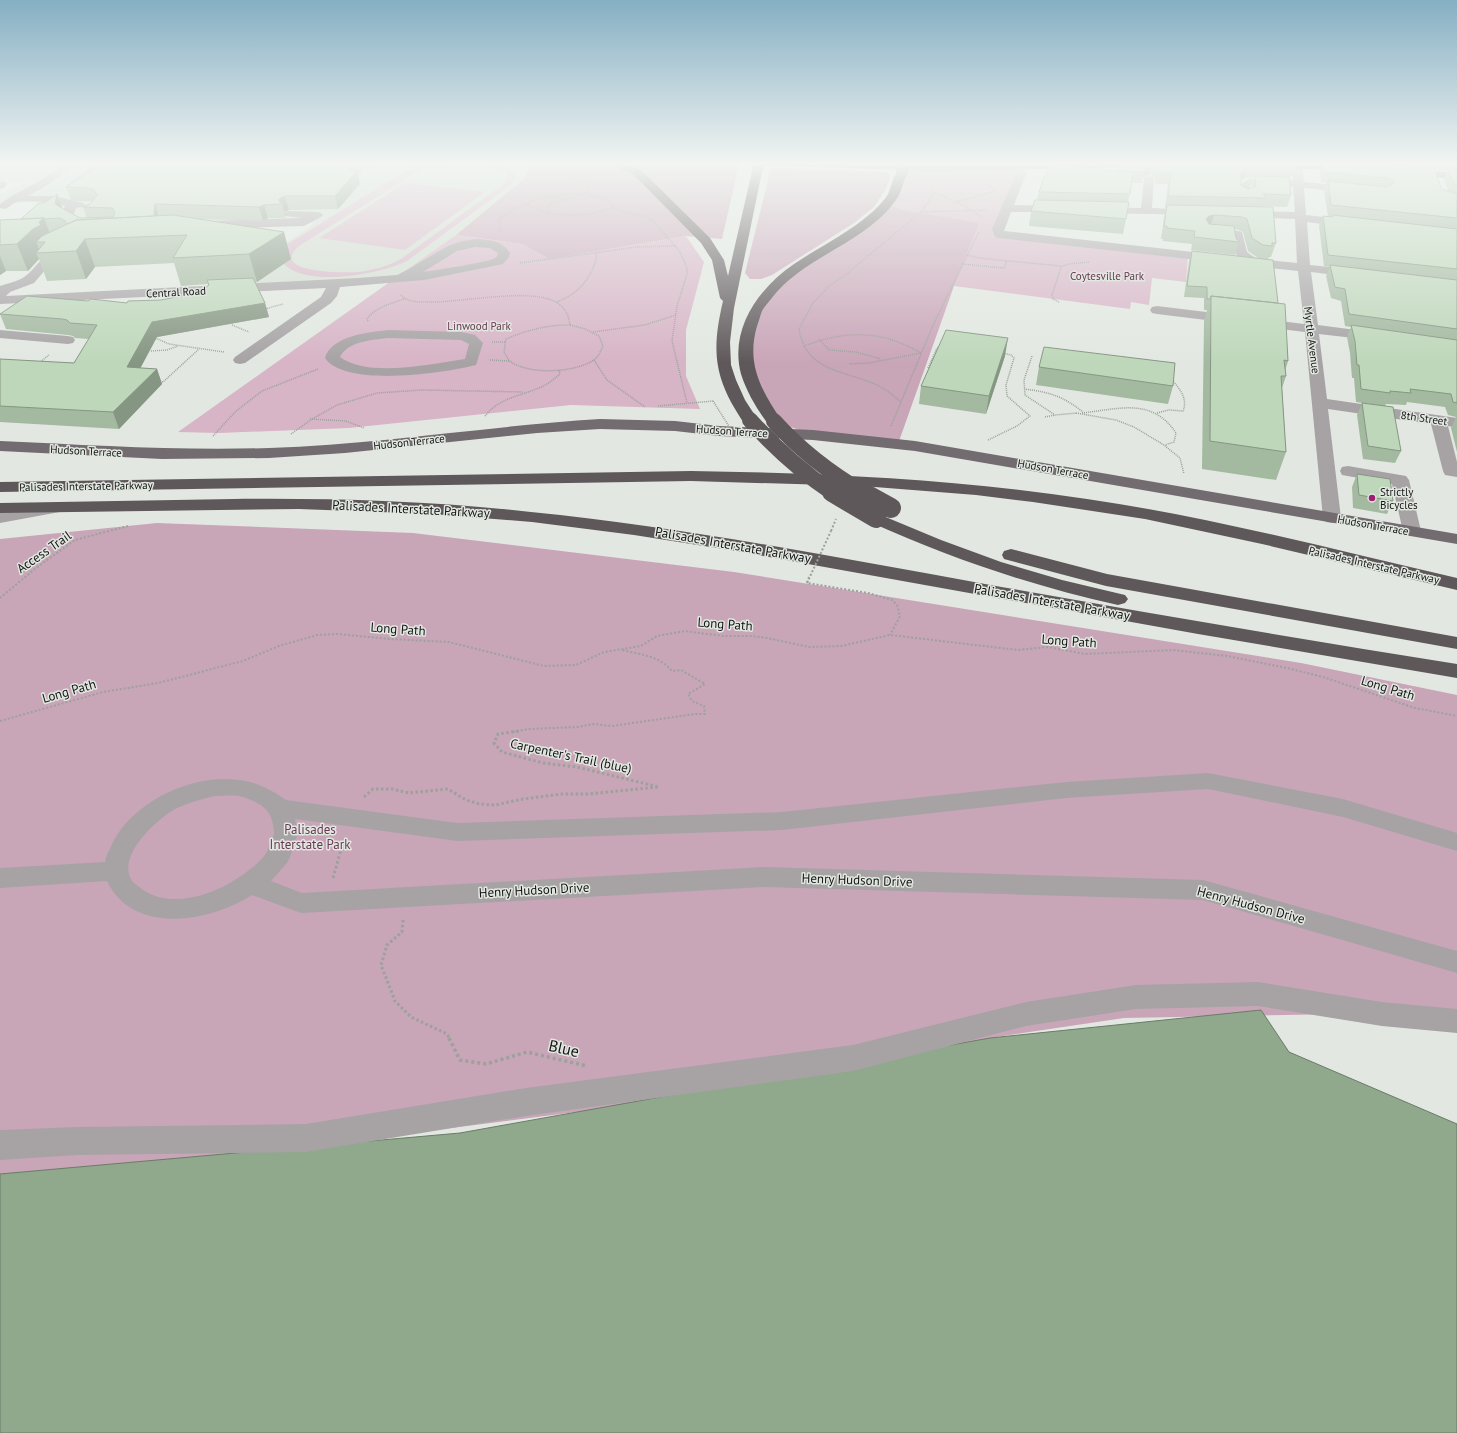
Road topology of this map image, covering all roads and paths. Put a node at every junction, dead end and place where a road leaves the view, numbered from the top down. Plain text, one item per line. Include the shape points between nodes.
1 (982, 228) dead end
2 (223, 229) edge
3 (500, 229) edge
4 (660, 229) edge
5 (694, 229) edge
6 (744, 229) edge
7 (856, 229) edge
8 (901, 229) edge
9 (998, 229) edge
10 (1301, 229) edge
11 (286, 232) dead end
12 (1210, 233) edge
13 (64, 238) edge
14 (483, 243) junction
15 (77, 244) edge
16 (675, 246) junction
17 (596, 253) junction
18 (967, 255) junction
19 (1008, 261) junction
20 (1091, 262) dead end
21 (1253, 262) junction
22 (26, 264) edge
23 (962, 264) junction
24 (483, 265) junction
25 (1063, 266) junction
26 (1304, 268) junction
27 (1373, 276) edge
28 (405, 277) junction
29 (334, 284) junction
30 (214, 290) junction
31 (172, 292) junction
32 (2, 295) edge
33 (90, 296) junction
34 (404, 299) junction
35 (196, 302) edge
36 (557, 302) junction
37 (1059, 302) dead end
38 (728, 305) junction
39 (105, 308) edge
40 (1157, 310) dead end
41 (676, 315) junction
42 (232, 324) edge
43 (570, 325) junction
44 (1310, 327) junction
45 (250, 332) dead end
46 (592, 332) junction
47 (0, 334) edge
48 (388, 334) junction
49 (151, 336) edge
50 (819, 339) junction
51 (1395, 339) edge
52 (68, 340) joint
53 (179, 346) junction
54 (804, 346) junction
55 (944, 347) edge
56 (199, 349) junction
57 (206, 350) dead end
58 (151, 351) dead end
59 (921, 353) junction
60 (1001, 353) edge
61 (1032, 356) dead end
62 (882, 359) junction
63 (240, 360) dead end
64 (594, 360) junction
65 (38, 364) edge
66 (850, 364) dead end
67 (928, 368) edge
68 (315, 370) dead end
69 (559, 370) junction
70 (1170, 379) edge
71 (155, 381) edge
72 (1024, 389) junction
73 (523, 392) junction
74 (713, 401) dead end
75 (901, 402) junction
76 (1320, 403) junction
77 (645, 407) dead end
78 (1076, 413) junction
79 (1084, 413) junction
80 (1157, 413) junction
81 (1055, 415) junction
82 (1045, 417) dead end
83 (310, 419) junction
84 (1438, 420) junction
85 (1457, 422) edge
86 (364, 428) dead end
87 (486, 433) junction
88 (291, 434) dead end
89 (211, 438) dead end
90 (987, 441) dead end
91 (884, 442) junction
92 (1164, 445) junction
93 (0, 446) edge
94 (1348, 472) dead end
95 (1457, 472) edge
96 (1184, 478) dead end
97 (0, 487) edge
98 (59, 507) junction
99 (0, 508) edge
100 (884, 513) junction
101 (836, 517) dead end
102 (0, 518) edge
103 (1332, 518) junction
104 (128, 526) dead end
105 (1412, 531) junction
106 (1457, 539) edge
107 (1337, 556) junction
108 (1457, 574) edge
109 (1457, 584) edge
110 (0, 598) edge
111 (890, 635) junction
112 (1457, 643) edge
113 (618, 650) junction
114 (1457, 664) edge
115 (1457, 671) edge
116 (1457, 716) edge
117 (0, 721) edge
118 (363, 798) dead end
119 (280, 808) junction
120 (345, 835) dead end
121 (1457, 842) edge
122 (117, 871) junction
123 (0, 878) edge
124 (332, 881) dead end
125 (251, 884) junction
126 (404, 918) dead end
127 (1457, 962) edge
128 (1457, 1021) edge
129 (595, 1068) dead end
130 (0, 1145) edge

1 - 18 path
2 - 11 street via 198,231
3 - 14 path
4 - 16 path
5 - 38 highway via 713,250 720,266
6 - 38 highway
7 - 100 highway, bridge via 783,279 764,297 747,331 746,363 757,394 788,437 819,464 861,492
8 - 54 path via 829,286 813,303 799,329
9 - 21 street via 999,234
10 - 26 street, Myrtle Avenue
12 - 21 street via 1238,235 1240,252
13 - 22 street via 67,240 64,244
14 - 24 street, Central Road via 498,246 504,253 498,261
14 - 28 street, Central Road via 449,249
15 - 32 street via 48,259 29,280
16 - 17 path via 637,247
16 - 41 path via 680,252 687,274
17 - 24 path
17 - 36 path via 594,264 576,294
18 - 19 path
18 - 23 path
19 - 23 path via 1004,268
19 - 25 path
20 - 25 path
21 - 26 street
23 - 59 path
24 - 28 street, Central Road
25 - 37 path via 1058,272 1052,295 1053,299
26 - 27 street
26 - 44 street, Myrtle Avenue
28 - 29 street, Central Road
28 - 34 path via 400,292
29 - 30 street, Central Road
29 - 63 street via 326,300
30 - 31 street, Central Road
30 - 35 street via 212,295
31 - 32 street via 178,282 175,280
31 - 33 street, Central Road
32 - 33 street, Central Road
33 - 39 street via 88,302
34 - 36 path via 446,303 538,296
34 - 48 path via 372,311 367,318 374,329
36 - 43 path via 570,319
38 - 100 highway, bridge via 722,341 724,364 732,391 750,420 796,467 832,492
40 - 44 street
41 - 46 path via 635,328
41 - 74 path via 672,341 688,403
42 - 45 path
43 - 46 path
43 - 69 path via 525,330 506,339 505,342 504,353 515,365 540,370
44 - 51 street
44 - 76 street, Myrtle Avenue
46 - 64 path via 599,336 603,346
47 - 52 street
48 - 48 street via 461,336 476,343 471,362 414,370 367,371 346,367 336,363 332,358 343,345 358,339
49 - 53 path
50 - 54 path
50 - 59 path via 855,332 909,344
50 - 62 path via 829,350 856,352
52 - 65 path
53 - 56 path
53 - 58 path via 168,350
54 - 75 path via 816,361 835,372 883,386
55 - 67 path via 937,348
56 - 57 path
56 - 71 path via 163,382
59 - 62 path
59 - 75 path
60 - 90 path via 1014,358 1006,385 1007,396 1030,416
61 - 72 path
62 - 66 path
64 - 69 path
64 - 77 path via 607,380
68 - 89 path via 262,391 235,412
69 - 73 path via 560,374 553,380 536,390
70 - 80 path via 1184,397 1185,407 1183,411 1169,410
72 - 79 path via 1053,393
72 - 81 path via 1024,394
73 - 83 path via 388,391 365,396
73 - 87 path via 491,409 485,418
75 - 91 path
76 - 84 street, 8th Street
76 - 103 street, Myrtle Avenue
78 - 79 path
78 - 81 path
78 - 92 path via 1116,420
79 - 80 path via 1134,407
80 - 92 path via 1172,424 1176,433 1174,442
81 - 82 path
83 - 86 path via 346,421
83 - 88 path
84 - 85 street, 8th Street
84 - 95 street via 1450,471
87 - 91 main road, Hudson Terrace via 560,426 674,426
87 - 93 main road, Hudson Terrace via 332,449 246,454 150,454
91 - 103 main road, Hudson Terrace
92 - 96 path via 1180,458
94 - 105 street via 1400,480
97 - 107 highway, Palisades Interstate Parkway via 691,476 829,479 952,488 1073,502 1181,521
98 - 99 highway, Palisades Interstate Parkway
98 - 102 street
98 - 115 highway, Palisades Interstate Parkway via 327,504 454,510 568,521 746,547
100 - 112 highway via 1029,561 1080,574
100 - 114 highway via 925,540 972,559 1067,587
101 - 111 path, bridge via 807,583 868,593 892,600 898,605 900,616
103 - 105 main road, Hudson Terrace
104 - 110 path, Access Trail via 75,540
105 - 106 main road, Hudson Terrace
107 - 108 highway
107 - 109 highway, Palisades Interstate Parkway
111 - 113 path, Long Path via 841,646 809,647 757,636 723,636 685,631 657,636 641,646
111 - 116 path, Long Path via 1018,650 1048,647 1084,654 1173,650 1227,656 1324,676 1415,708
113 - 117 path, Long Path via 604,652 576,665 544,666 449,642 337,634 317,635 279,646 244,661 158,683 103,692
113 - 118 path, Carpenter's Trail (blue) via 644,654 670,666 672,671 681,670 705,684 701,689 688,694 694,703 704,706 705,714 612,726 592,724 547,729 528,728 498,734 494,744 502,752 543,763 577,767 659,787 562,794 495,805 466,800 448,789 409,793 392,788 373,790
119 - 121 street via 457,832 782,821 1066,790 1208,781 1343,808
119 - 122 street via 270,798 242,788 217,788 180,797 154,812 135,828 122,846
119 - 125 street via 287,828 282,850 270,867
120 - 124 path
122 - 123 street
122 - 125 street via 127,892 141,902 162,908 186,909 213,903
125 - 127 street, Henry Hudson Drive via 301,903 765,878 1203,890
126 - 129 path, Blue via 402,932 387,945 381,965 395,1001 411,1017 447,1034 460,1060 486,1064 527,1052
128 - 130 street via 1382,1014 1258,994 1136,997 1026,1014 853,1058 526,1102 306,1138 78,1141

